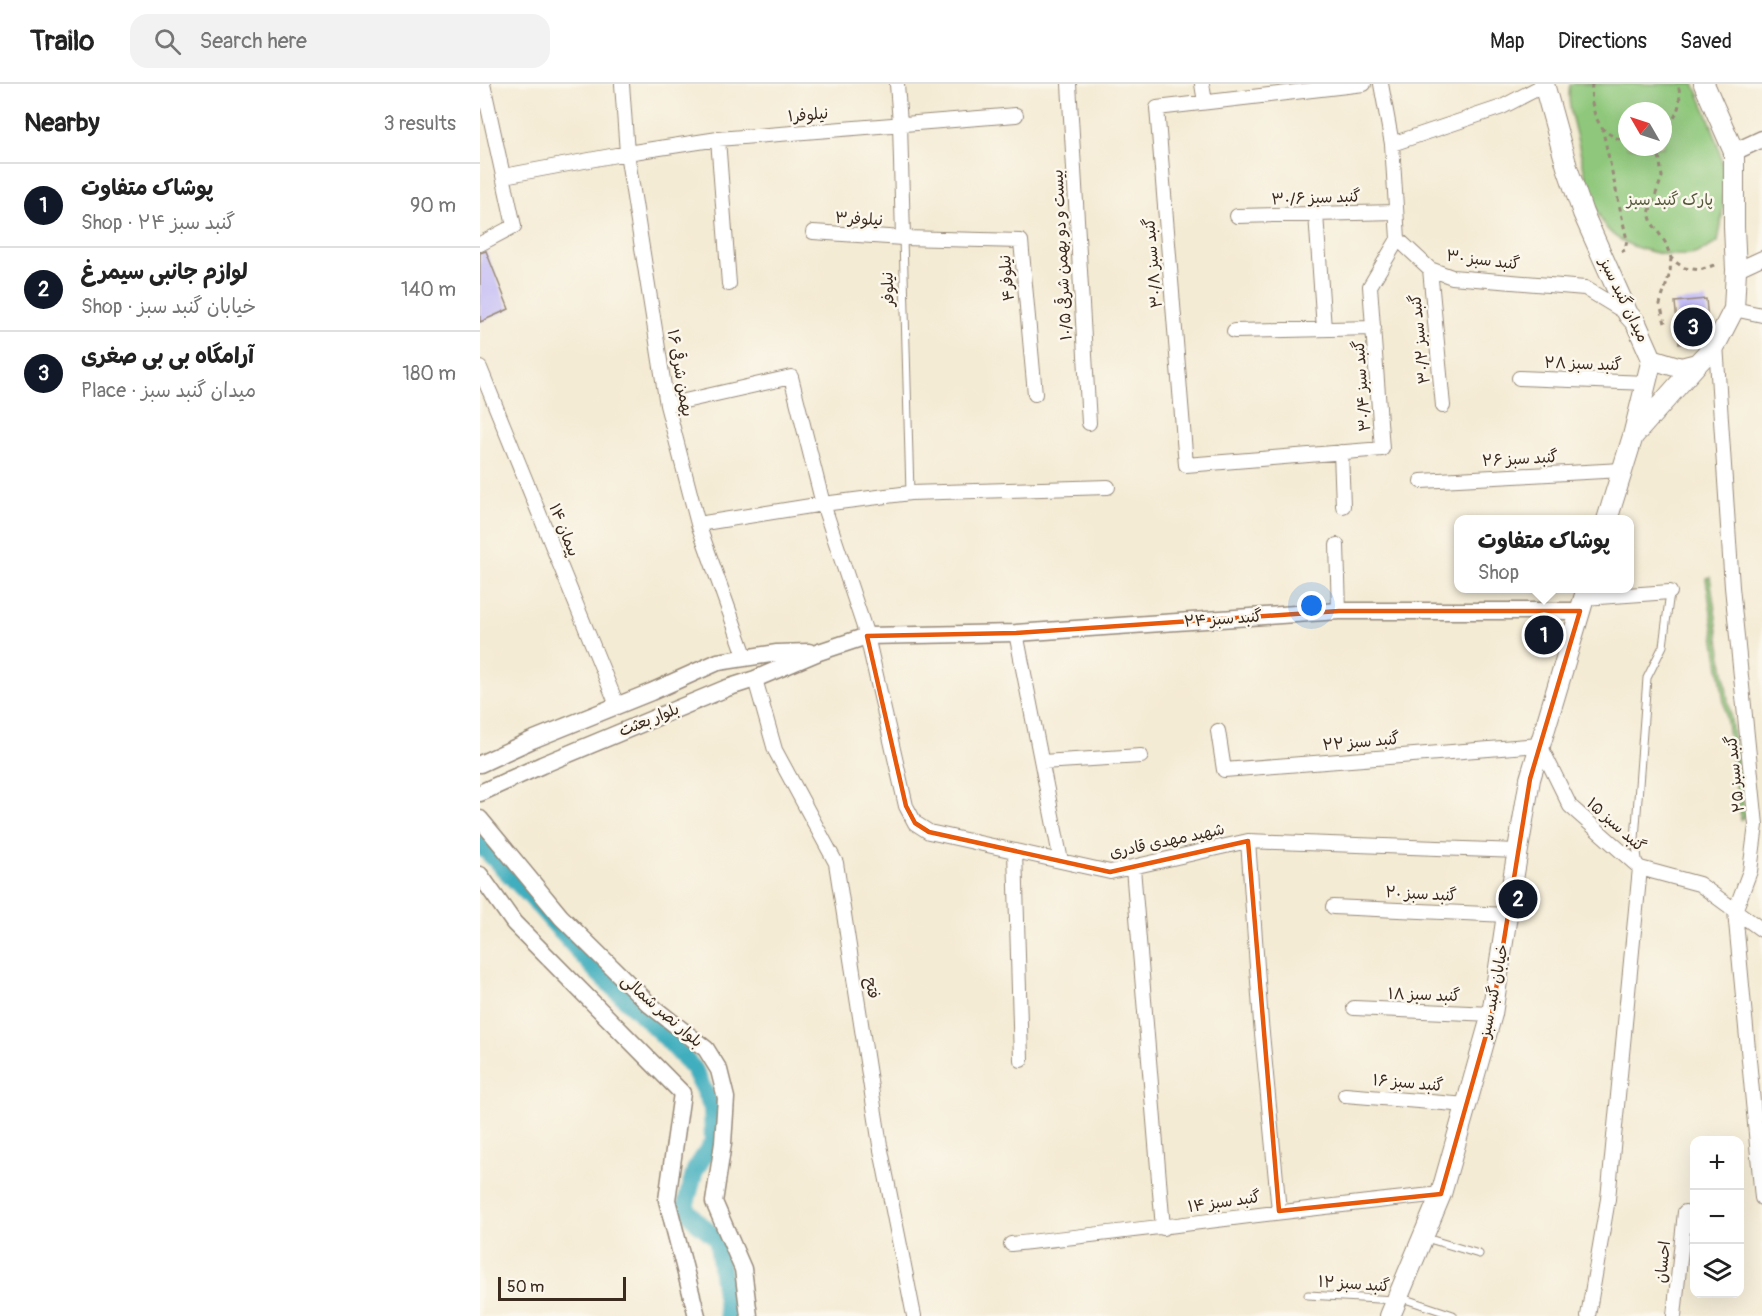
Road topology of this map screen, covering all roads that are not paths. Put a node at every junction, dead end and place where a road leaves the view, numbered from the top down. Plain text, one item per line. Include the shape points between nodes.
1 (483, 84) edge
2 (622, 84) edge
3 (897, 84) edge
4 (1069, 84) edge
5 (1202, 84) edge
6 (1364, 84) edge
7 (1381, 84) edge
8 (1544, 84) edge
9 (1704, 84) edge
10 (1205, 102) junction
11 (1016, 115) dead end
12 (900, 123) junction
13 (718, 139) junction
14 (1762, 139) edge
15 (1392, 144) junction
16 (1734, 152) junction
17 (627, 153) junction
18 (504, 176) junction
19 (1396, 212) junction
20 (1316, 214) junction
21 (1237, 216) dead end
22 (813, 232) dead end
23 (903, 238) junction
24 (1398, 239) junction
25 (480, 244) edge
26 (1762, 258) edge
27 (1736, 265) junction
28 (1430, 269) junction
29 (729, 284) dead end
30 (1734, 309) junction
31 (1628, 314) junction
32 (1762, 315) edge
33 (1374, 328) junction
34 (1324, 329) junction
35 (1234, 331) dead end
36 (1716, 344) junction
37 (1652, 359) junction
38 (1697, 364) junction
39 (480, 368) edge
40 (1519, 378) dead end
41 (1647, 383) junction
42 (1035, 394) dead end
43 (667, 405) junction
44 (1443, 406) dead end
45 (1089, 423) dead end
46 (1633, 436) junction
47 (1341, 452) junction
48 (1186, 465) joint
49 (1622, 470) junction
50 (1420, 482) dead end
51 (1108, 487) dead end
52 (910, 493) junction
53 (823, 504) junction
54 (1343, 506) dead end
55 (1608, 515) edge
56 (698, 524) junction
57 (1337, 545) dead end
58 (1670, 592) joint
59 (1583, 599) edge
60 (1339, 611) junction
61 (1016, 633) junction
62 (867, 636) junction
63 (819, 652) junction
64 (746, 658) junction
65 (755, 679) junction
66 (617, 705) junction
67 (1218, 731) dead end
68 (1540, 745) junction
69 (1141, 756) dead end
70 (1042, 762) junction
71 (480, 764) edge
72 (480, 793) edge
73 (480, 819) edge
74 (1248, 841) junction
75 (1015, 851) junction
76 (1518, 851) junction
77 (1061, 861) junction
78 (1132, 868) junction
79 (1640, 868) junction
80 (480, 875) edge
81 (1333, 907) dead end
82 (1736, 910) junction
83 (1507, 915) junction
84 (1762, 930) edge
85 (1354, 1008) dead end
86 (1492, 1014) junction
87 (1021, 1060) dead end
88 (1345, 1095) dead end
89 (1467, 1105) junction
90 (1441, 1194) junction
91 (1762, 1198) edge
92 (1279, 1211) junction
93 (1685, 1212) dead end
94 (1163, 1228) junction
95 (1424, 1237) junction
96 (1011, 1244) dead end
97 (1479, 1254) dead end
98 (1308, 1295) dead end
99 (1396, 1304) edge
100 (1453, 1315) edge
101 (697, 1316) edge
102 (749, 1316) edge
103 (914, 1316) edge
104 (1588, 1316) edge
105 (1674, 1316) edge

1 - 18 street
2 - 17 street, بهمن شرقی ۱۶
3 - 12 street, نیلوفر
4 - 45 street, بیست و دو بهمن شرقی ۱۰/۵
5 - 10 street
6 - 10 street
7 - 15 street
8 - 15 street via 1502,107
8 - 31 main road, میدان گنبد سبز via 1583,213
9 - 16 main road
10 - 48 street, گنبد سبز ۳۰/۸ via 1157,108
11 - 12 street, نیلوفر۱
12 - 13 street, نیلوفر۱
12 - 23 street, نیلوفر
13 - 17 street, نیلوفر۱
13 - 29 street
14 - 16 street
15 - 19 street
16 - 27 main road
17 - 18 street, نیلوفر۱
17 - 43 street, بهمن شرقی ۱۶
18 - 25 street via 514,226
19 - 20 street, گنبد سبز ۳۰/۶
19 - 24 street
20 - 21 street, گنبد سبز ۳۰/۶
20 - 34 street
22 - 23 street, نیلوفر۳
23 - 42 street, نیلوفر۴ via 1021,241
23 - 52 lane, نیلوفر
24 - 28 street, گنبد سبز ۳۰
24 - 33 street, گنبد سبز ۳۰/۴ via 1370,286
26 - 27 street
27 - 30 main road
28 - 31 street, گنبد سبز ۳۰ via 1452,277 1585,288
28 - 44 street, گنبد سبز ۳۰/۲
30 - 32 street
30 - 36 main road
31 - 37 main road, میدان گنبد سبز via 1636,322
33 - 34 street
33 - 47 street, گنبد سبز ۳۰/۴ via 1382,449
34 - 35 street
36 - 38 main road
36 - 82 street, گنبد سبز ۲۵ via 1732,587 1756,825 1750,871
37 - 38 main road, میدان گنبد سبز via 1681,368
37 - 41 main road
38 - 46 main road
39 - 66 street, پیمان ۱۴
40 - 41 street, گنبد سبز ۲۸
41 - 46 main road
43 - 53 street, شهید مهدی قادری via 791,377
43 - 56 street, بهمن شرقی ۱۶
46 - 49 main road
47 - 48 street, گنبد سبز ۳۰/۴
47 - 54 street
49 - 50 street, گنبد سبز ۲۶
49 - 55 main road
51 - 52 street
52 - 53 street
53 - 56 street
53 - 62 street, شهید مهدی قادری
56 - 64 street, بهمن شرقی ۱۶
57 - 60 street
58 - 59 street
58 - 79 lane via 1664,646 1647,678 1635,839
59 - 60 street, گنبد سبز ۲۴
59 - 68 main road, خیابان گنبد سبز
60 - 61 street, گنبد سبز ۲۴
61 - 62 street, گنبد سبز ۲۴
61 - 70 street
62 - 63 street, بلوار بعثت
62 - 75 street, شهید مهدی قادری via 906,806 915,823 929,832
63 - 64 street, بلوار بعثت
63 - 65 street, بلوار بعثت
64 - 66 street, بلوار بعثت via 718,662
65 - 72 street, بلوار بعثت
65 - 103 street, فتح via 775,750 836,863 880,1145
66 - 71 street, بلوار بعثت
67 - 68 street, گنبد سبز ۲۲ via 1224,770
68 - 76 main road, خیابان گنبد سبز
68 - 79 street, گنبد سبز ۱۵ via 1570,806
69 - 70 street
70 - 77 street
73 - 102 street, بلوار نصر شمالی via 561,917 650,1005 706,1049 719,1070 726,1098 714,1202 743,1269
74 - 76 street, شهید مهدی قادری
74 - 78 street, شهید مهدی قادری
74 - 92 street
75 - 77 street, شهید مهدی قادری
75 - 87 street
76 - 83 main road, خیابان گنبد سبز
77 - 78 street, شهید مهدی قادری via 1110,872
78 - 94 street
79 - 82 street, گنبد سبز ۱۵ via 1699,884
79 - 104 street via 1608,1199
80 - 101 street via 514,923 682,1093 666,1200
81 - 83 street, گنبد سبز ۲۰
82 - 84 street, گنبد سبز ۱۵
82 - 91 street, گنبد سبز ۲۵
83 - 86 main road, خیابان گنبد سبز
85 - 86 street, گنبد سبز ۱۸
86 - 89 main road, خیابان گنبد سبز
88 - 89 street, گنبد سبز ۱۶
89 - 90 main road, خیابان گنبد سبز
90 - 92 street, گنبد سبز ۱۴
90 - 95 main road, خیابان گنبد سبز
92 - 94 street, گنبد سبز ۱۴
93 - 105 street, احسان
94 - 96 street, گنبد سبز ۱۴
95 - 97 lane
95 - 99 main road, خیابان گنبد سبز
98 - 99 lane, گنبد سبز ۱۲
99 - 100 lane, گنبد سبز ۱۲

